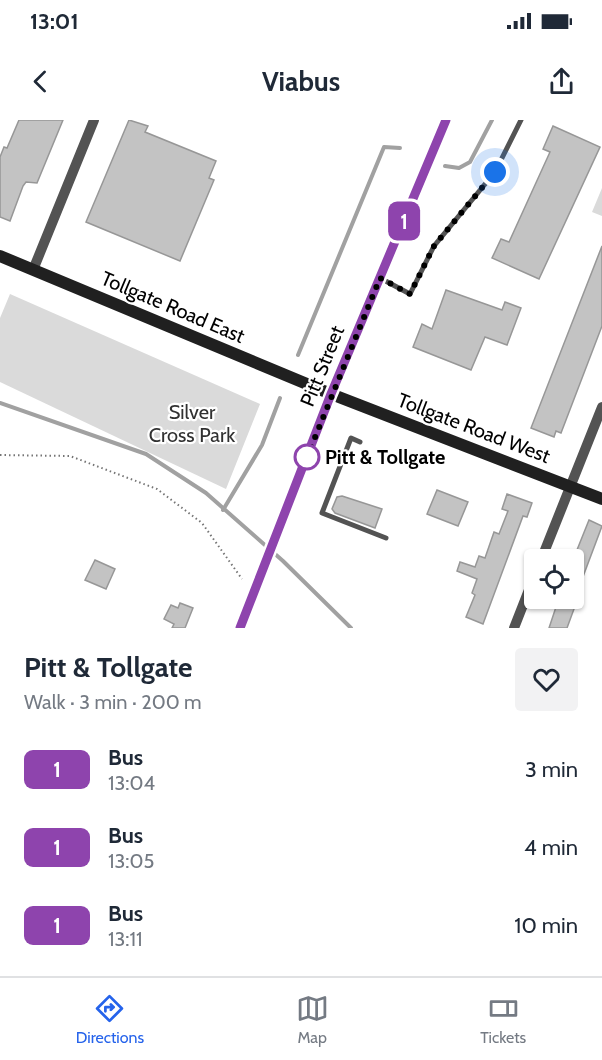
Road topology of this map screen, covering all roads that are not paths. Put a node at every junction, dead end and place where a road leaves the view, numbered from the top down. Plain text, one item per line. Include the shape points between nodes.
1 (94, 120) edge
2 (446, 120) edge
3 (521, 120) edge
4 (0, 256) edge
5 (33, 270) junction
6 (380, 278) junction
7 (331, 394) junction
8 (602, 407) edge
9 (360, 442) dead end
10 (571, 487) junction
11 (602, 499) edge
12 (386, 538) dead end
13 (546, 549) edge
14 (524, 602) edge
15 (240, 628) edge
16 (514, 628) edge

1 - 5 street
2 - 6 street, Pitt Street
3 - 6 lane via 495,172 434,246 410,294
4 - 5 street, Tollgate Road East
5 - 7 street, Tollgate Road East
6 - 7 street, Pitt Street
7 - 10 street, Tollgate Road West
7 - 15 street, Pitt Street
8 - 10 street
9 - 12 lane via 351,438 322,513
10 - 11 street, Tollgate Road West
10 - 13 street
14 - 16 street

